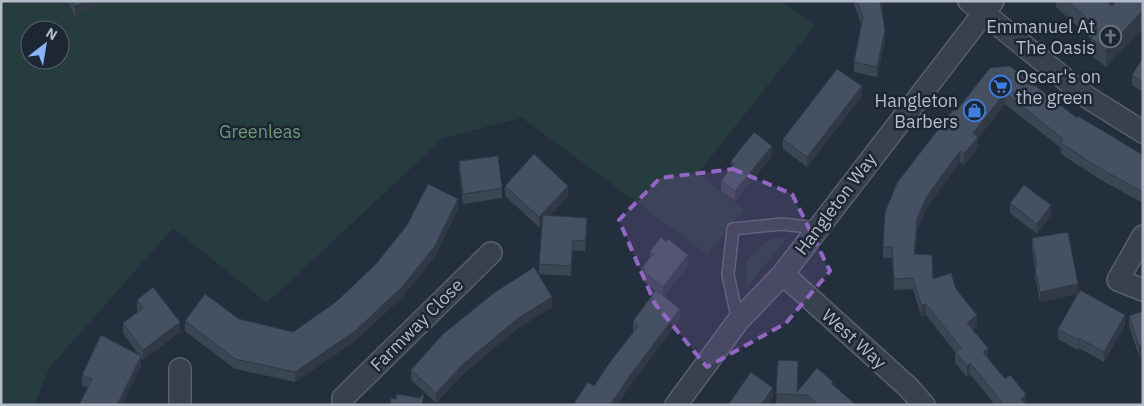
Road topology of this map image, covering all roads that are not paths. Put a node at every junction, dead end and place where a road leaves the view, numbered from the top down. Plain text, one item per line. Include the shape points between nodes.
1 (982, 5) edge
2 (1143, 132) edge
3 (818, 228) junction
4 (1143, 236) edge
5 (490, 253) dead end
6 (783, 274) junction
7 (1143, 290) edge
8 (738, 321) junction
9 (180, 369) dead end
10 (339, 403) edge
11 (180, 405) edge
12 (676, 405) edge
13 (924, 405) edge

1 - 2 street via 1087,97
1 - 3 street, Hangleton Way
3 - 6 street, Hangleton Way
3 - 8 lane via 782,224 733,229 728,275
4 - 7 street via 1118,280
5 - 10 street, Farmway Close
6 - 8 street, Hangleton Way
6 - 13 street, West Way
8 - 12 street, Hangleton Way
9 - 11 street

